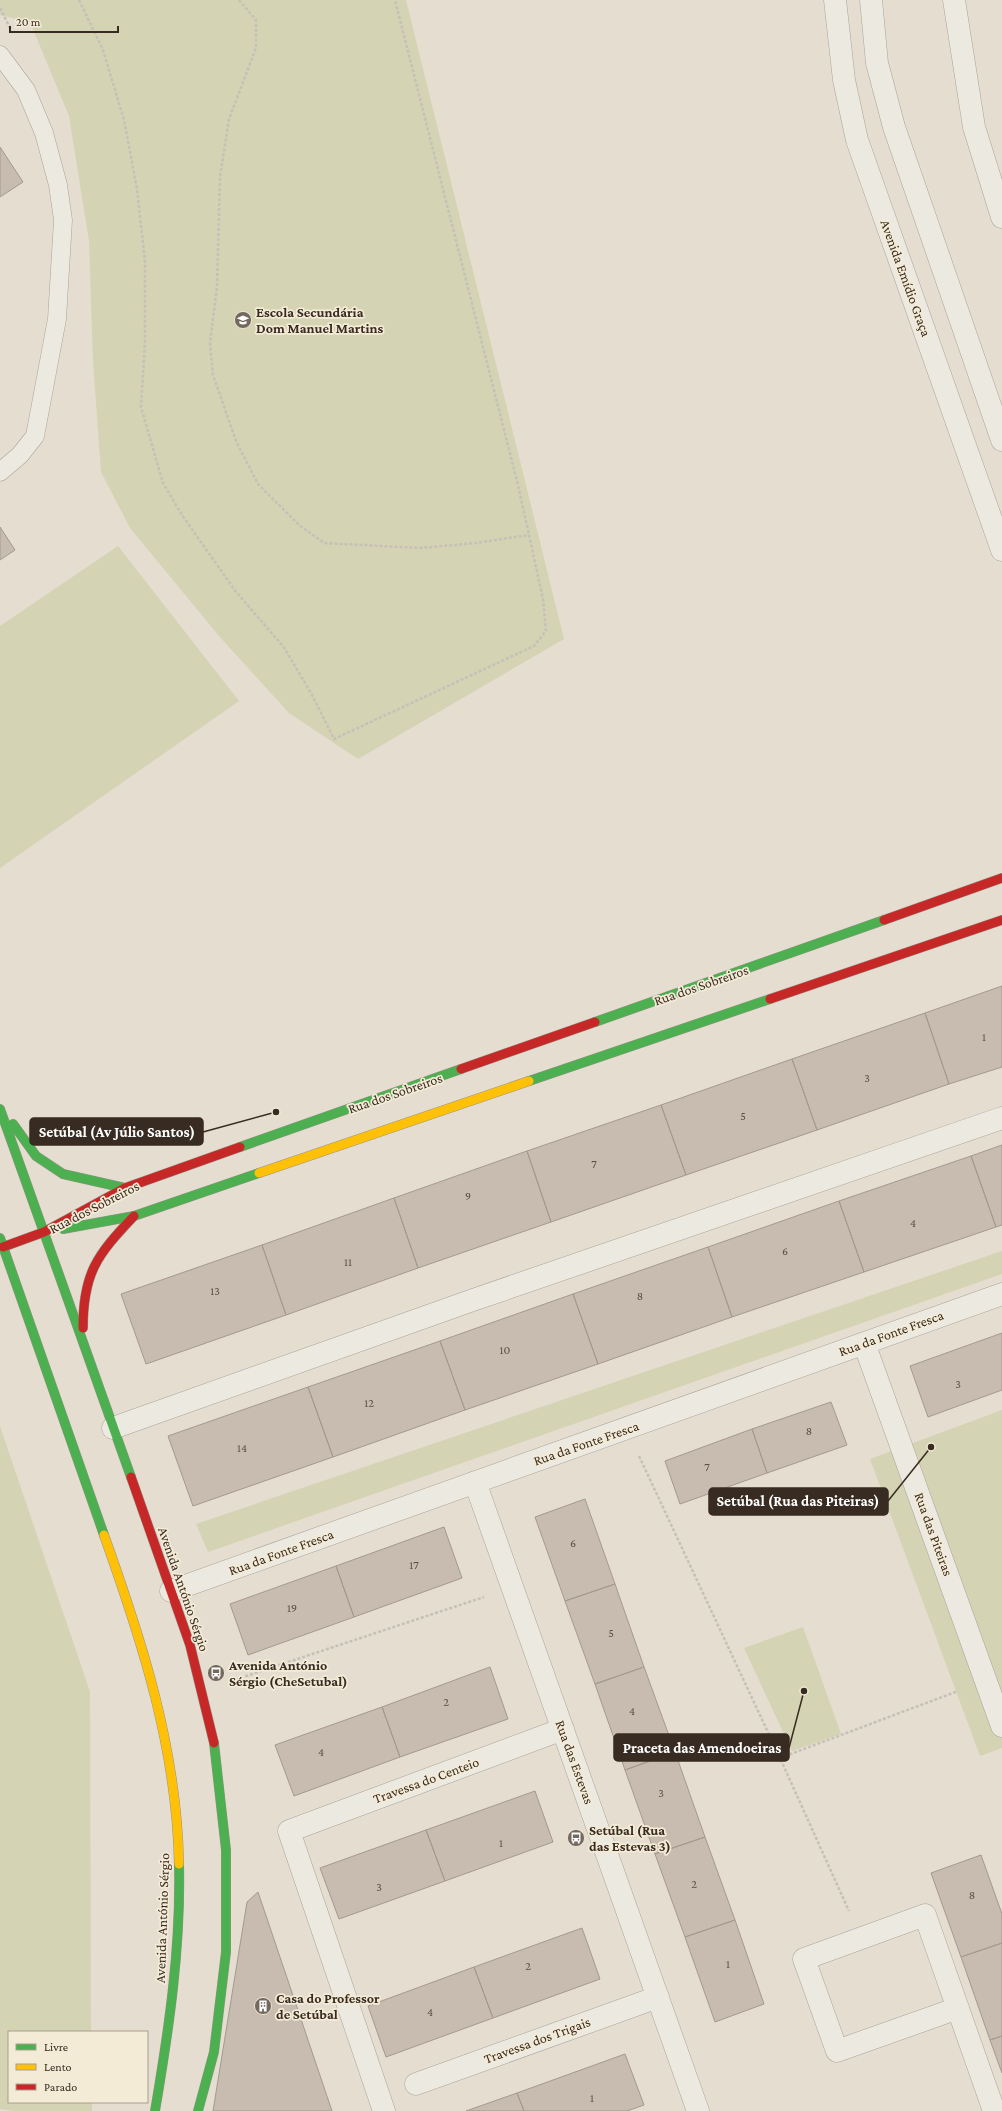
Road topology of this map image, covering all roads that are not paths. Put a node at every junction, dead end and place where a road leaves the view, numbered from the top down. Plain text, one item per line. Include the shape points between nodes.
1 (835, 0) edge
2 (872, 0) edge
3 (954, 0) edge
4 (0, 55) edge
5 (1002, 217) edge
6 (1002, 440) edge
7 (0, 472) edge
8 (1002, 550) edge
9 (1002, 878) edge
10 (1002, 920) edge
11 (0, 1107) edge
12 (1002, 1118) edge
13 (125, 1188) junction
14 (134, 1216) junction
15 (44, 1232) junction
16 (2, 1242) edge
17 (1002, 1294) edge
18 (83, 1343) junction
19 (864, 1343) junction
20 (113, 1428) junction
21 (475, 1482) junction
22 (171, 1591) junction
23 (1002, 1726) edge
24 (563, 1729) junction
25 (658, 1997) junction
26 (958, 2008) junction
27 (416, 2084) dead end
28 (155, 2111) edge
29 (198, 2111) edge
30 (384, 2111) edge
31 (698, 2111) edge
32 (994, 2111) edge

1 - 8 street, Avenida Emídio Graça via 844,80 857,140
2 - 6 street via 877,62 894,127
3 - 5 street via 974,127
4 - 7 lane via 26,90 44,132 58,185 63,220 57,319 35,436 20,455
9 - 13 main road, Rua dos Sobreiros
10 - 14 main road, Rua dos Sobreiros
11 - 13 main road via 36,1156 63,1174
11 - 15 main road, Avenida António Sérgio
12 - 20 street via 465,1303
13 - 15 main road, Rua dos Sobreiros
14 - 15 main road, Rua dos Sobreiros
14 - 18 main road via 97,1257 87,1280 82,1307
15 - 16 main road
15 - 18 main road, Avenida António Sérgio
16 - 28 main road, Avenida António Sérgio via 130,1607 150,1672 166,1739 176,1805 179,1866 178,1936 173,2000
17 - 19 street, Rua da Fonte Fresca
18 - 20 main road, Avenida António Sérgio
19 - 21 street, Rua da Fonte Fresca
19 - 23 street, Rua das Piteiras
20 - 22 main road, Avenida António Sérgio
21 - 22 street, Rua da Fonte Fresca
21 - 24 street, Rua das Estevas
22 - 29 main road, Avenida António Sérgio via 190,1645 216,1752 226,1850 226,1952 214,2052
24 - 25 street, Rua das Estevas
24 - 30 street, Travessa do Centeio via 289,1831
25 - 27 street, Travessa dos Trigais
25 - 31 street, Rua das Estevas
26 - 26 street via 925,1915 804,1959 837,2051
26 - 32 street

